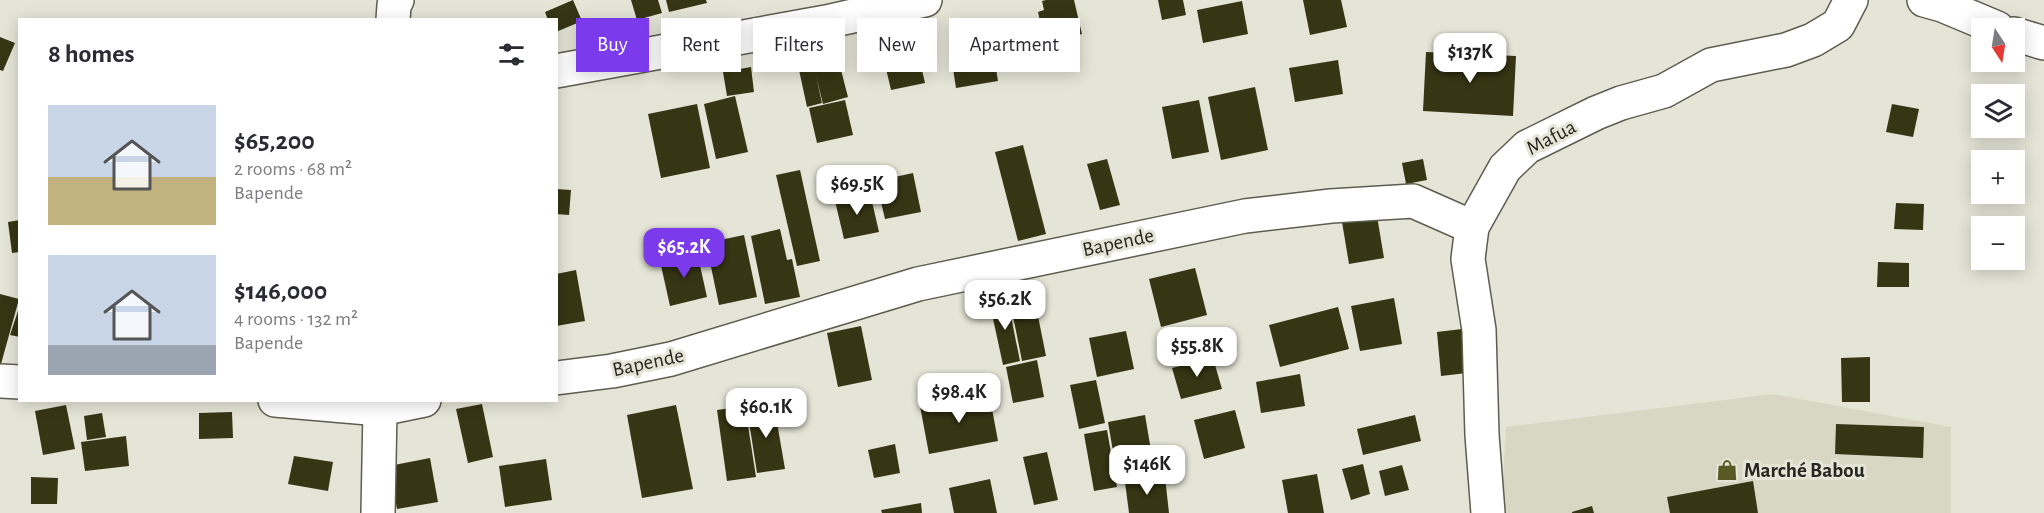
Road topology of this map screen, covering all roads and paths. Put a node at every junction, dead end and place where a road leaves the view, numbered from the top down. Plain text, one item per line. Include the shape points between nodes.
1 (397, 0) edge
2 (925, 0) edge
3 (1851, 0) edge
4 (1924, 0) edge
5 (393, 18) edge
6 (1973, 18) edge
7 (2025, 37) edge
8 (2044, 43) edge
9 (558, 71) edge
10 (1473, 227) junction
11 (558, 378) edge
12 (0, 381) edge
13 (18, 382) edge
14 (298, 402) edge
15 (414, 402) edge
16 (380, 409) junction
17 (378, 513) edge
18 (1488, 513) edge

1 - 5 street
2 - 9 street
3 - 10 street, Mafua via 1838,25 1813,39 1786,50 1711,65 1664,91 1596,113 1527,147 1505,168
4 - 6 street
7 - 8 street
10 - 11 street, Bapende via 1413,201 1245,216 918,284 671,359
10 - 18 street, Mafua via 1468,260 1479,330
12 - 13 street
14 - 16 street
15 - 16 street
16 - 17 street

